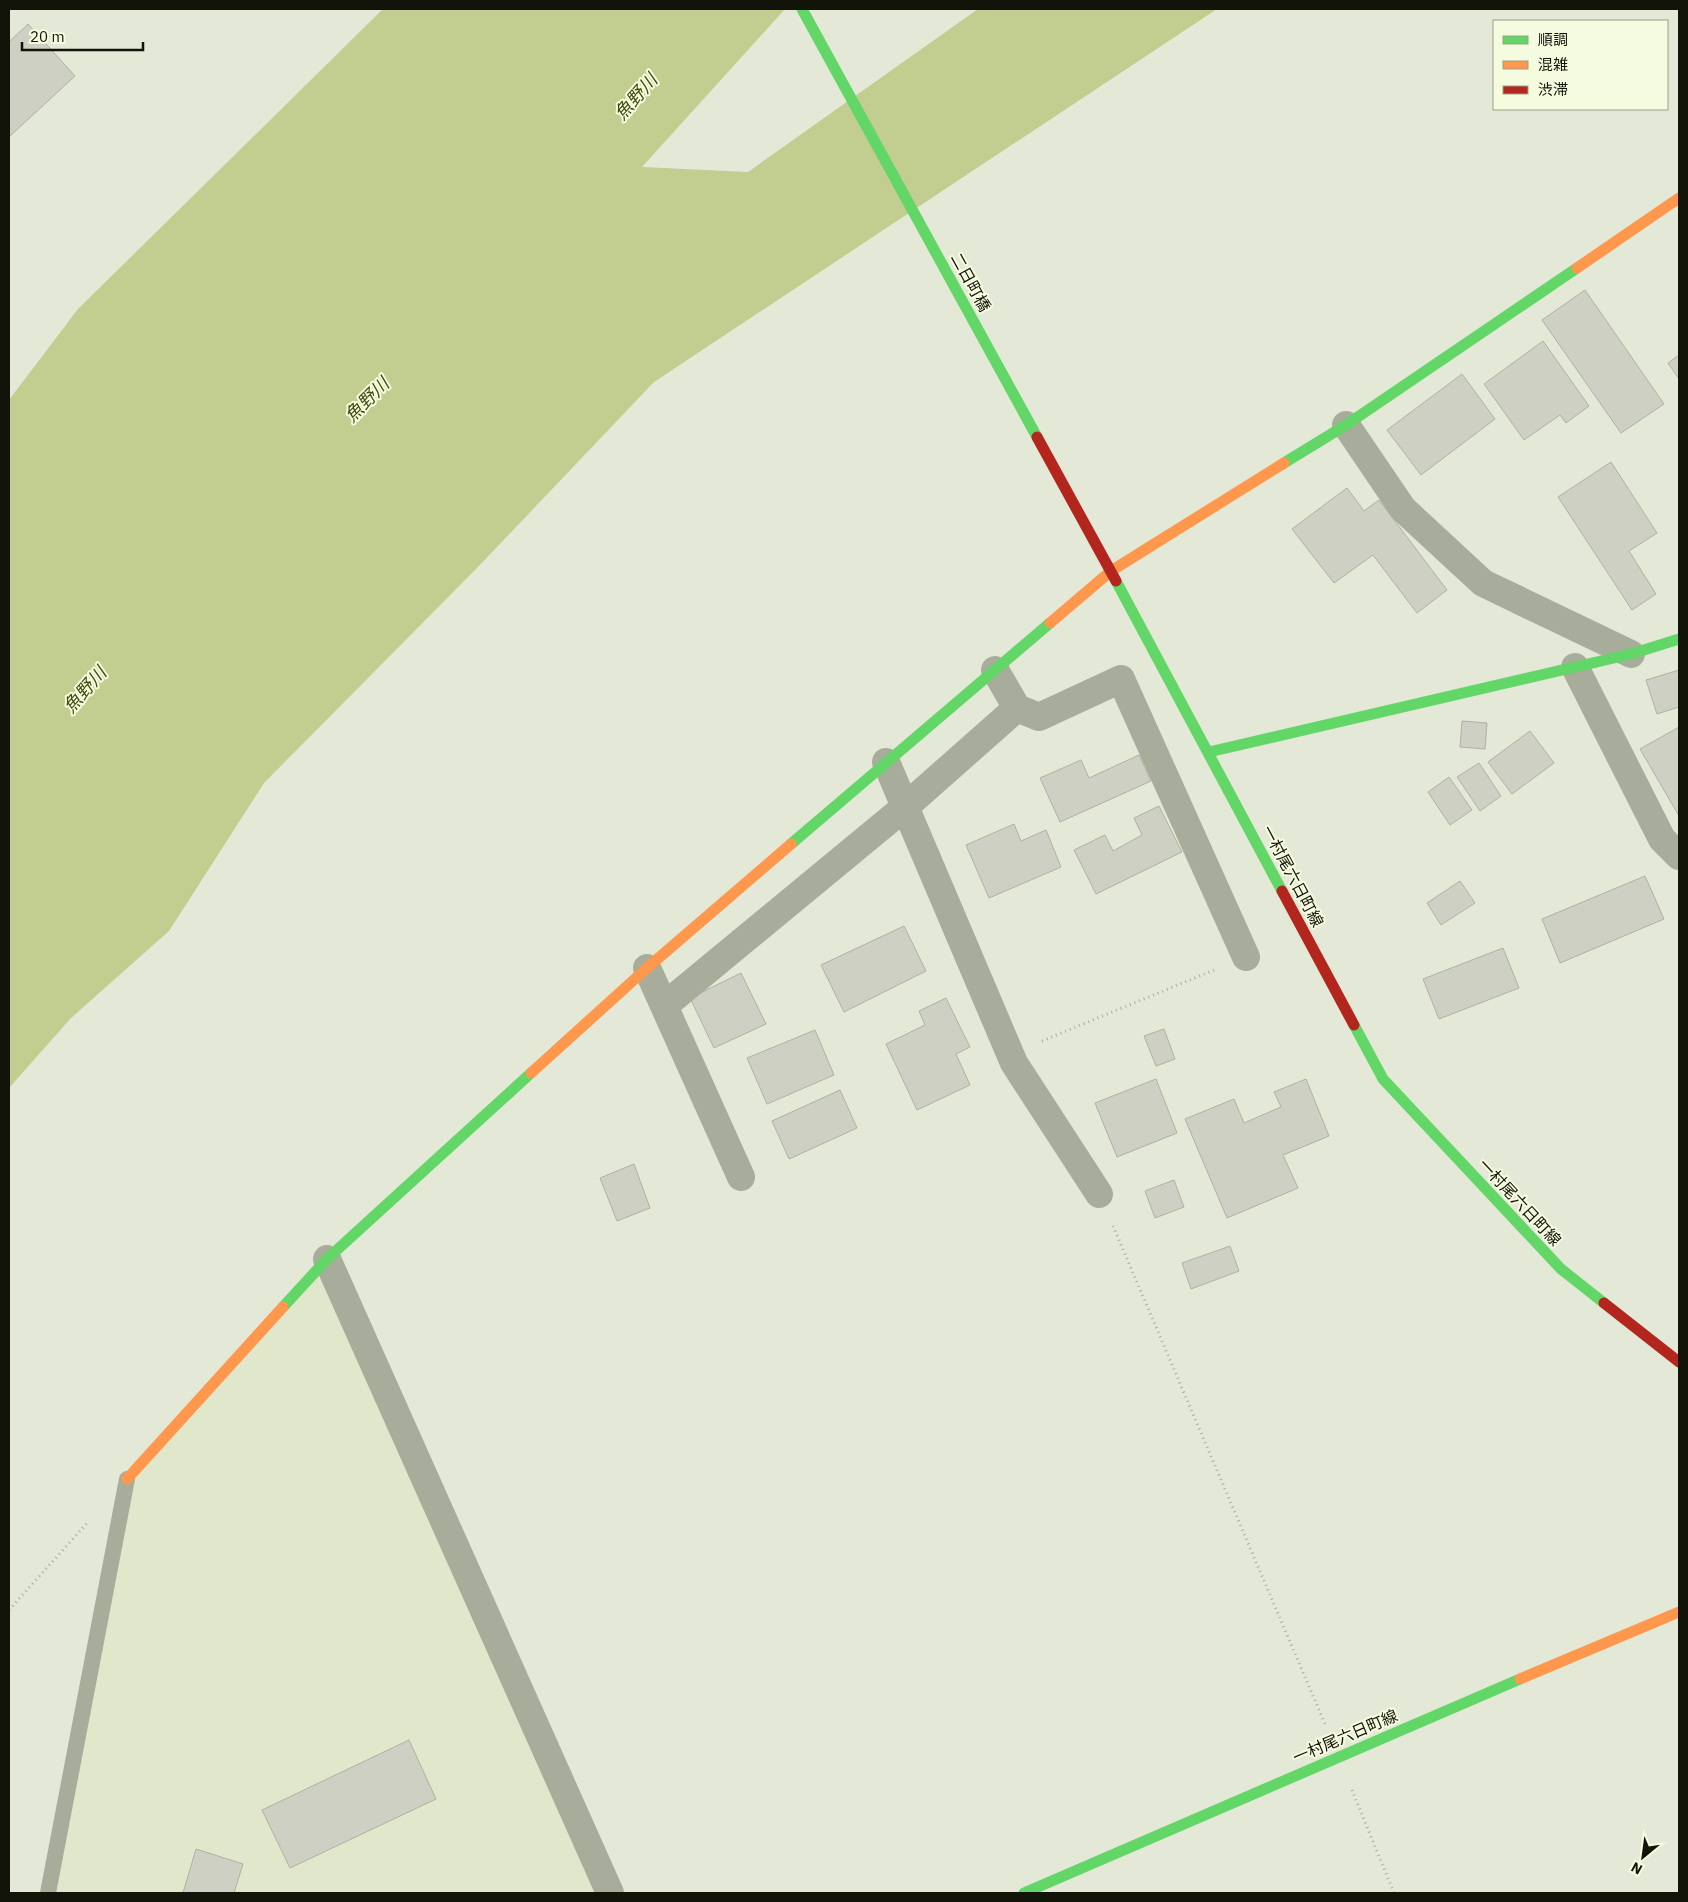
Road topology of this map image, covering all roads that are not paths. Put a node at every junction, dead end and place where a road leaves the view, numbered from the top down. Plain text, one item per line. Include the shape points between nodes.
1 (802, 9) edge
2 (1679, 198) edge
3 (1346, 425) junction
4 (1111, 571) junction
5 (1679, 638) edge
6 (1631, 654) junction
7 (1575, 667) junction
8 (995, 670) junction
9 (1017, 708) junction
10 (1209, 752) junction
11 (886, 762) junction
12 (905, 807) junction
13 (1679, 856) edge
14 (1246, 957) road end
15 (647, 968) junction
16 (664, 1006) junction
17 (741, 1176) dead end
18 (1099, 1194) road end
19 (327, 1259) junction
20 (1679, 1362) edge
21 (127, 1479) joint
22 (1679, 1612) edge
23 (48, 1893) edge
24 (610, 1893) edge
25 (1024, 1893) edge

1 - 4 street, 二日町橋
2 - 3 street
3 - 4 street
3 - 6 street via 1403,509 1482,583
4 - 8 street
4 - 10 street, 二日町橋
5 - 6 street
6 - 7 street
7 - 10 street
7 - 13 street via 1662,839
8 - 9 street
8 - 11 street
9 - 12 street
9 - 14 street via 1039,716 1121,680
10 - 20 street, 一村尾六日町線 via 1383,1079 1561,1269
11 - 12 street
11 - 15 street
12 - 16 street
12 - 18 street via 1014,1064
15 - 16 street
15 - 19 street
16 - 17 street
19 - 21 street
19 - 24 street
21 - 23 lane
22 - 25 street, 一村尾六日町線

